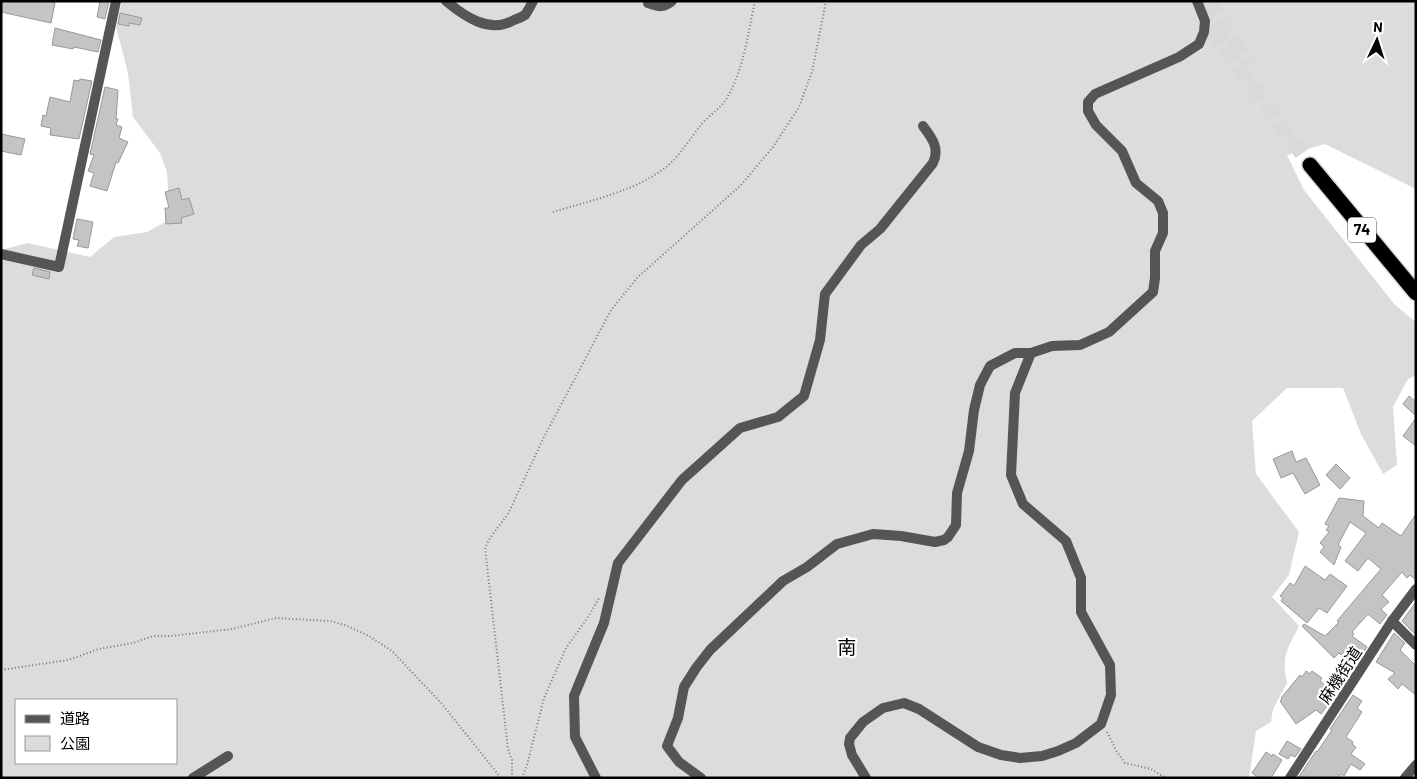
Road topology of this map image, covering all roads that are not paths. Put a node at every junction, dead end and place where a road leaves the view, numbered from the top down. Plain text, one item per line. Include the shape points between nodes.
1 (116, 1) edge
2 (446, 1) edge
3 (533, 1) edge
4 (648, 1) edge
5 (672, 1) edge
6 (1197, 1) edge
7 (924, 126) dead end
8 (1, 254) edge
9 (1416, 283) edge
10 (1416, 293) edge
11 (1031, 353) junction
12 (1416, 589) edge
13 (1392, 621) junction
14 (1416, 645) edge
15 (228, 756) dead end
16 (1416, 765) edge
17 (1292, 777) edge
18 (193, 778) edge
19 (596, 778) edge
20 (701, 778) edge
21 (866, 778) edge
22 (1405, 778) edge

1 - 8 street via 59,267
2 - 3 street via 475,22 492,25 509,23 524,15
4 - 5 street via 658,7
6 - 11 street via 1205,21 1199,44 1179,58 1094,94 1088,102 1088,110 1096,125 1122,151 1136,183 1158,201 1164,213 1163,233 1155,251 1153,292 1109,332 1080,345 1052,346
7 - 19 street via 936,148 933,163 880,229 861,245 825,294 820,340 804,396 778,417 740,428 682,480 618,563 604,623 574,696 575,737
9 - 10 highway, 74 via 1313,163
11 - 20 street via 1015,353 990,366 980,385 969,451 957,493 956,525 944,540 935,542 873,534 837,544 783,581 710,650 696,668 684,687 678,718 667,746 679,762
11 - 21 street via 1015,393 1011,474 1022,504 1066,541 1081,578 1081,612 1110,665 1111,695 1101,724 1058,752 1020,758 978,747 919,709 904,703 883,708 863,722 850,738 852,755
12 - 13 street, 麻機街道
13 - 14 street
13 - 17 street, 麻機街道
15 - 18 street
16 - 22 street

